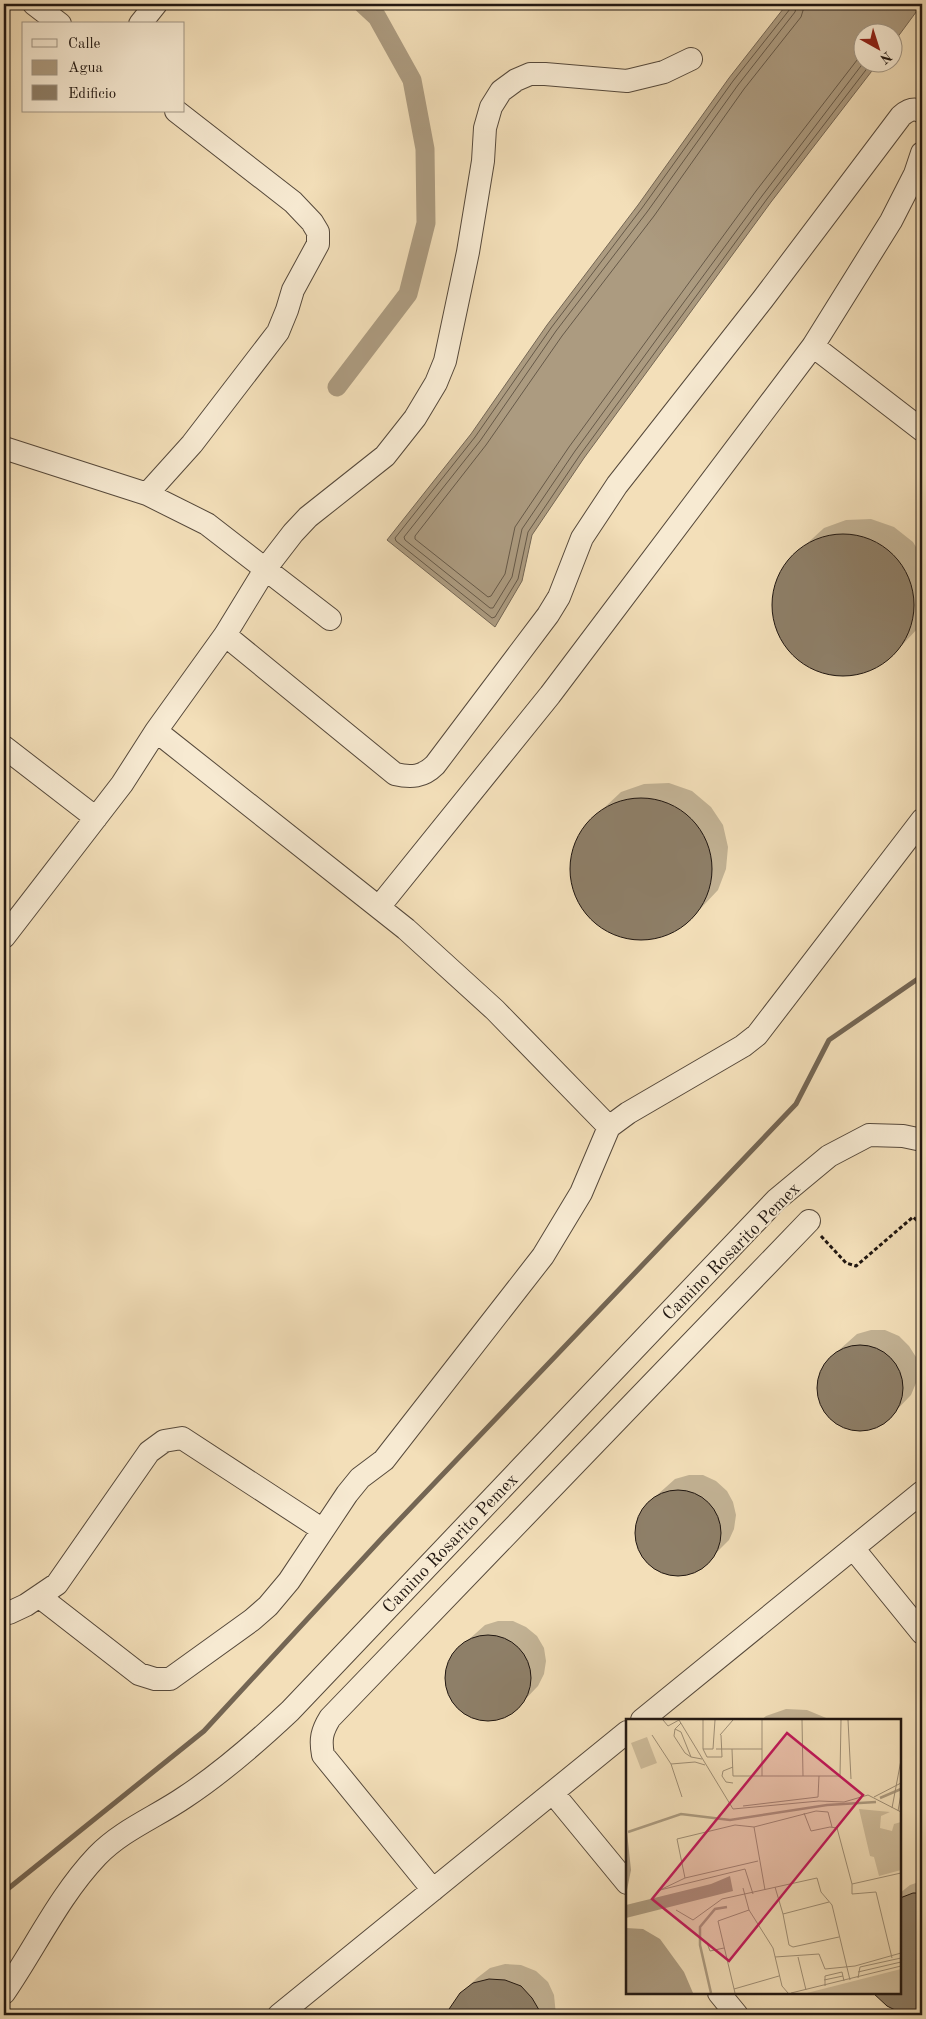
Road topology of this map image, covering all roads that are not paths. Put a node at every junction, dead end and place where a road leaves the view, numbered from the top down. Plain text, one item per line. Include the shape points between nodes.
1 (34, 4) edge
2 (156, 4) edge
3 (57, 22) edge
4 (142, 22) edge
5 (691, 59) dead end
6 (177, 112) edge
7 (922, 112) edge
8 (922, 153) edge
9 (813, 346) junction
10 (922, 430) edge
11 (4, 448) edge
12 (147, 494) junction
13 (266, 568) junction
14 (330, 619) dead end
15 (225, 635) junction
16 (156, 731) junction
17 (4, 747) edge
18 (96, 818) junction
19 (922, 820) edge
20 (379, 907) junction
21 (4, 937) edge
22 (609, 1127) junction
23 (922, 1140) edge
24 (804, 1227) road end
25 (922, 1492) edge
26 (323, 1530) junction
27 (853, 1548) junction
28 (40, 1597) junction
29 (4, 1612) edge
30 (922, 1633) edge
31 (643, 1719) edge
32 (626, 1733) edge
33 (553, 1792) junction
34 (626, 1882) edge
35 (433, 1890) junction
36 (4, 1993) edge
37 (719, 1994) edge
38 (279, 2015) edge
39 (737, 2015) edge

1 - 3 street
2 - 4 street
5 - 13 street via 664,72 627,81 530,74 501,91 484,128 483,161 468,252 445,361 436,383 415,418 385,456 308,517
6 - 12 street via 293,202 318,232 318,244 292,290 278,332 192,444
7 - 15 street via 912,109 901,116 617,485 582,538 559,597 548,615 428,773 414,777 395,774
8 - 9 street via 891,221
9 - 10 street
9 - 20 street via 550,695
11 - 12 street
12 - 13 street via 207,524
13 - 14 street
13 - 15 street
15 - 16 street
16 - 18 street
16 - 20 street
17 - 18 street
18 - 21 street
19 - 22 street via 757,1035
20 - 22 street via 494,1010
22 - 26 street via 582,1193 543,1256 384,1460 360,1478 347,1494
23 - 36 street, Camino Rosarito Pemex via 868,1135 829,1156 776,1200 290,1711 239,1758 185,1798 123,1834 98,1855 68,1890
24 - 35 street via 330,1718 323,1730 320,1743 323,1755
25 - 27 street
26 - 28 street via 268,1606 170,1679 139,1674
26 - 28 street via 182,1438 164,1441 149,1452 57,1584
27 - 30 street
27 - 31 street
28 - 29 street via 9,1613
32 - 33 street
33 - 34 street
33 - 35 street
35 - 38 street
37 - 39 street

